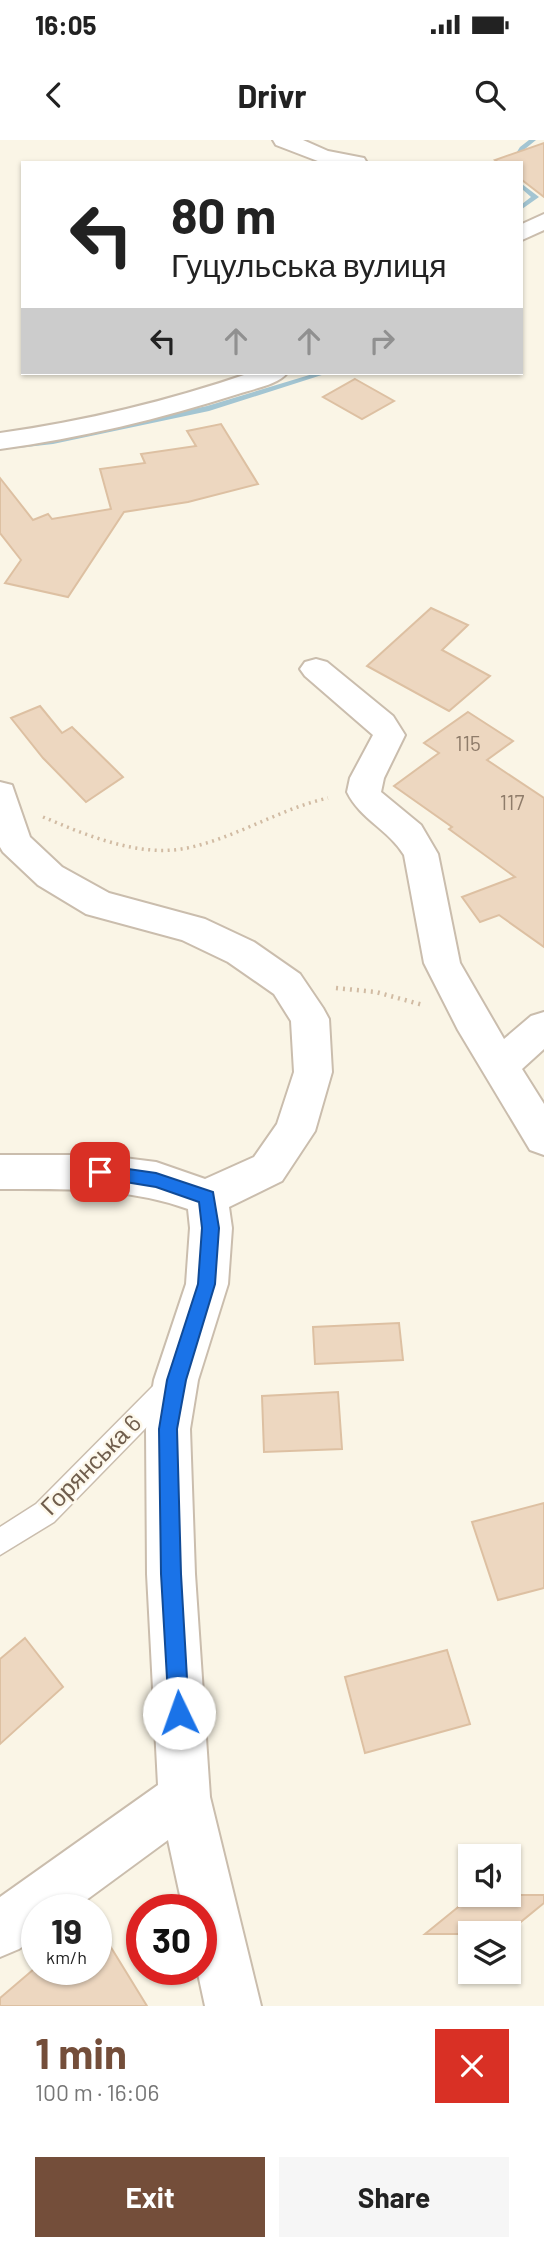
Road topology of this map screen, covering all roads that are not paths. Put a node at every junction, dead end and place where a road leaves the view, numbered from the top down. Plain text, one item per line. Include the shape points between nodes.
1 (284, 140) edge
2 (346, 161) edge
3 (268, 375) edge
4 (0, 441) edge
5 (316, 669) dead end
6 (2, 799) edge
7 (544, 1027) edge
8 (500, 1065) junction
9 (544, 1138) edge
10 (0, 1172) edge
11 (207, 1198) junction
12 (176, 1380) junction
13 (0, 1542) edge
14 (184, 1797) junction
15 (0, 1930) edge
16 (233, 2006) edge

1 - 2 street
3 - 4 street via 90,428
5 - 8 street via 382,724 389,736 364,792 409,834 421,854 442,963
6 - 11 street via 15,843 50,876 99,904 192,929 241,952 287,984 310,1019 313,1072 295,1131 268,1169
7 - 8 street
8 - 9 street
10 - 11 street via 100,1172 156,1180
11 - 12 street via 211,1228 207,1284
12 - 13 lane, Горянська 6 via 45,1513
12 - 14 street via 168,1442
14 - 15 street
14 - 16 street

